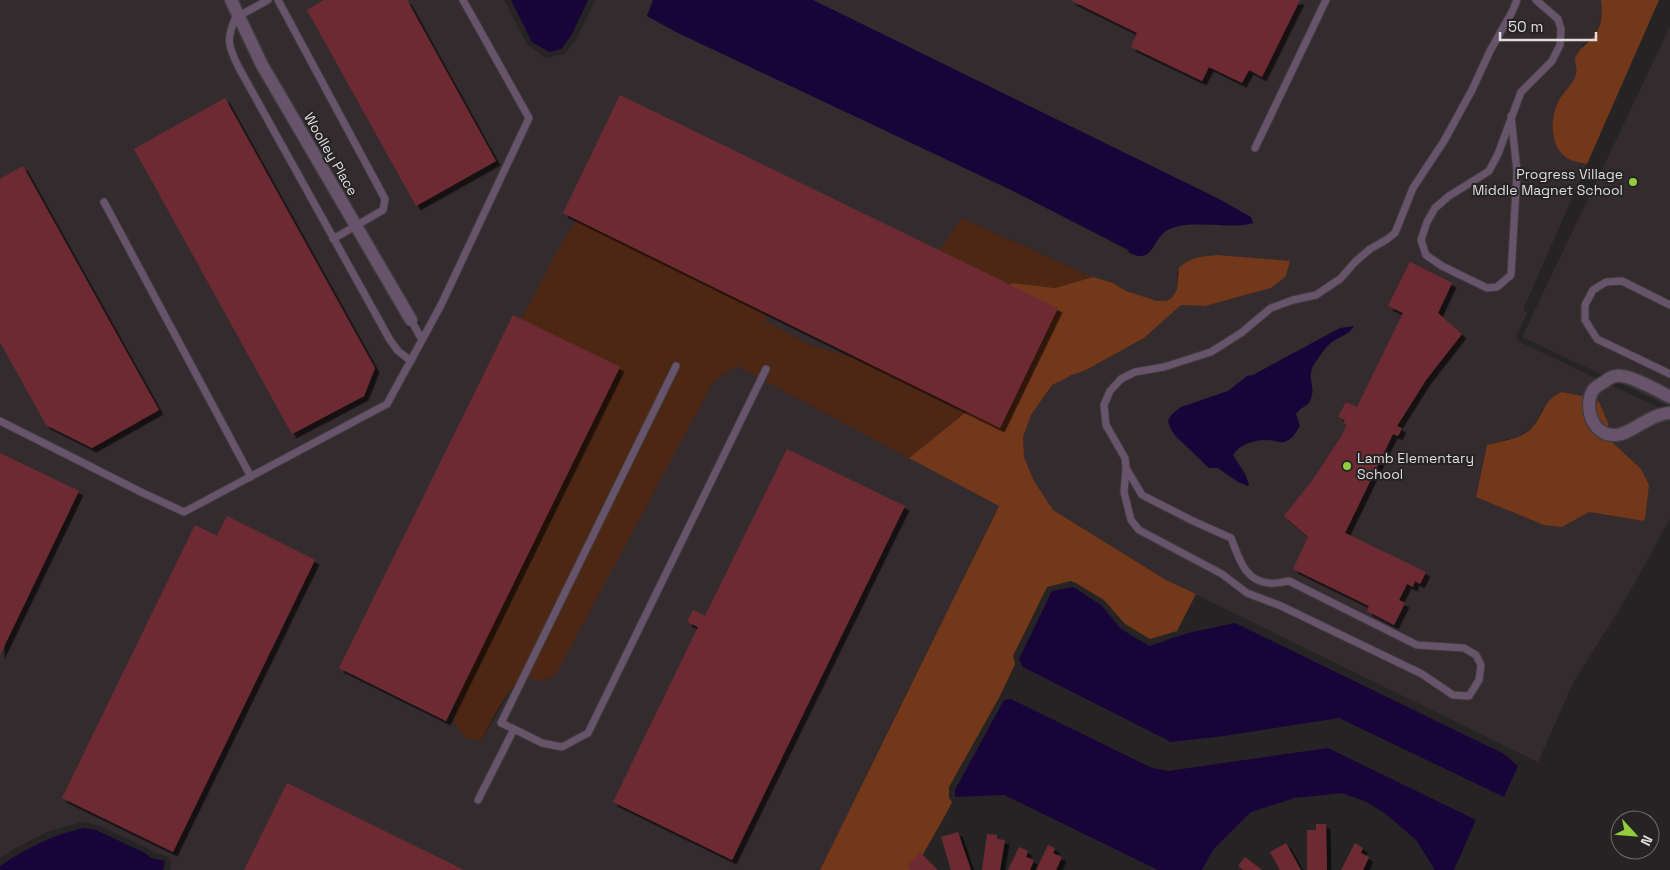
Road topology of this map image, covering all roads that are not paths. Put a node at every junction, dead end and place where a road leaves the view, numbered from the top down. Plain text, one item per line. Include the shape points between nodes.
1 (231, 0) edge
2 (268, 0) edge
3 (278, 0) edge
4 (463, 0) edge
5 (1326, 0) edge
6 (1517, 0) edge
7 (1536, 0) edge
8 (238, 15) junction
9 (1511, 116) junction
10 (1255, 148) dead end
11 (104, 202) dead end
12 (356, 227) junction
13 (334, 238) junction
14 (1670, 305) edge
15 (411, 320) joint
16 (422, 340) junction
17 (411, 361) junction
18 (676, 366) dead end
19 (766, 368) dead end
20 (1670, 374) edge
21 (1670, 398) edge
22 (1670, 413) edge
23 (0, 421) edge
24 (1126, 468) junction
25 (251, 477) junction
26 (514, 729) junction
27 (478, 800) dead end

1 - 8 street, Woolley Place
2 - 8 lane
3 - 12 lane via 385,199 383,210
4 - 16 lane via 529,118
5 - 10 lane
6 - 24 lane via 1444,141 1413,188 1395,232 1316,295 1272,308 1211,352 1164,367 1135,372 1121,379 1110,391 1104,405 1106,425 1125,458
7 - 9 lane via 1558,19 1560,46 1552,61 1521,92
8 - 12 street, Woolley Place via 262,65
8 - 13 lane via 230,28 228,47
9 - 9 lane via 1489,171 1435,208 1426,222 1421,240 1426,255 1487,288 1497,287 1511,275 1517,171
11 - 25 lane
12 - 13 lane
12 - 15 street, Woolley Place
13 - 17 lane via 390,340
14 - 20 lane via 1622,281 1606,282 1593,290 1585,305 1585,320 1597,338
15 - 16 lane
16 - 17 lane
17 - 25 lane via 387,404
18 - 26 lane via 501,723
19 - 26 lane via 588,733 562,747 542,743
21 - 22 street via 1622,375 1610,377 1593,390 1590,399 1591,421 1601,432 1615,436 1661,414
23 - 25 lane via 184,512
24 - 24 lane via 1124,492 1131,520 1139,530 1222,574 1247,592 1422,674 1453,694 1469,696 1479,680 1482,665 1464,648 1417,645 1289,581 1269,584 1252,578 1231,538 1142,495
26 - 27 lane

